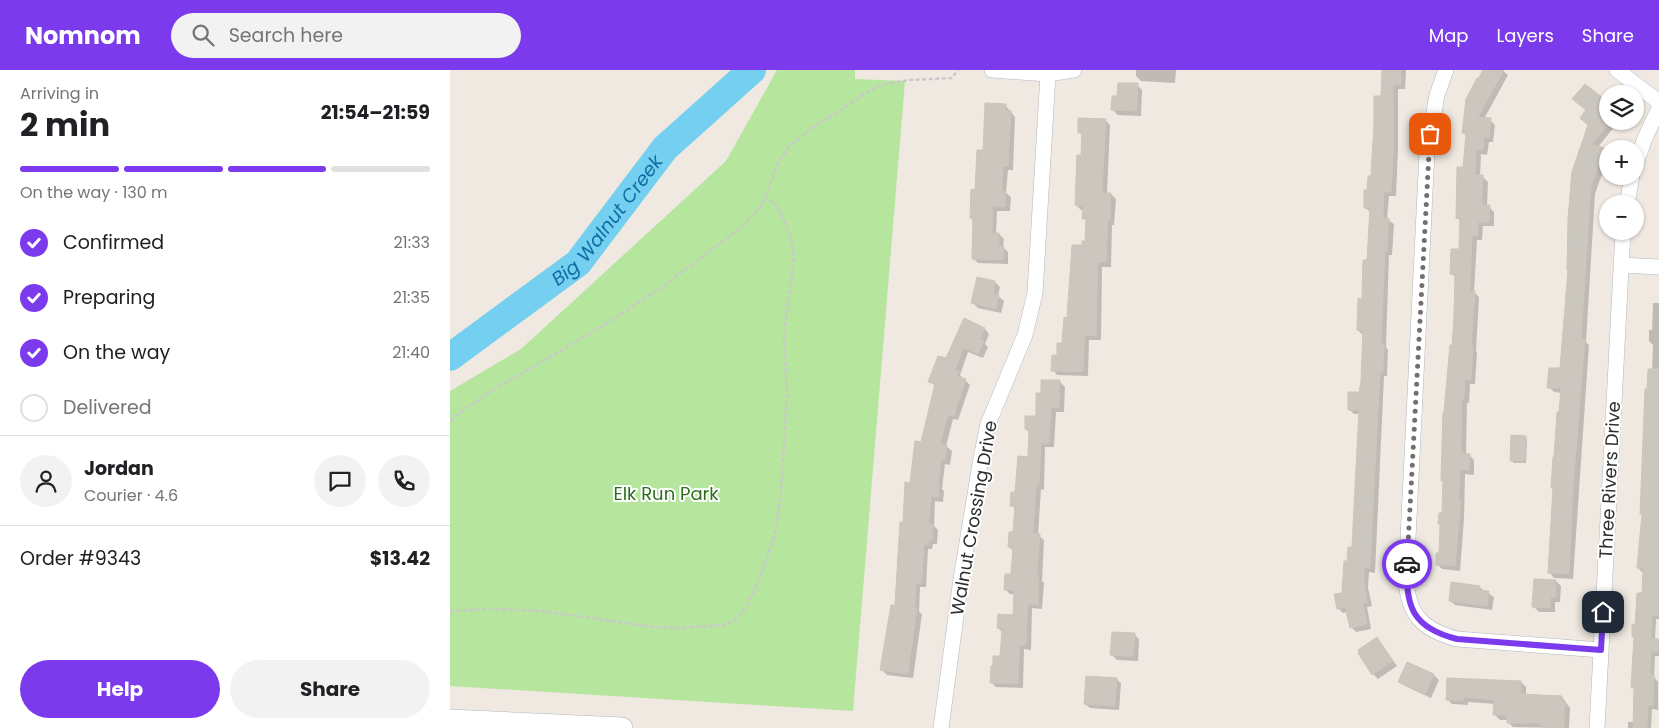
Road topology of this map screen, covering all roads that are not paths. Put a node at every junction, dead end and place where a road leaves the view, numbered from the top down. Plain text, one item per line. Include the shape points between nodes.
1 (992, 70) edge
2 (1074, 70) edge
3 (1446, 70) edge
4 (1617, 70) edge
5 (1048, 74) junction
6 (1659, 102) edge
7 (1659, 108) edge
8 (1644, 141) edge
9 (1622, 240) edge
10 (1621, 266) junction
11 (1659, 267) edge
12 (1601, 650) junction
13 (450, 720) edge
14 (622, 728) edge
15 (940, 728) edge
16 (1597, 728) edge

1 - 5 street
2 - 5 street
3 - 12 street via 1437,95 1427,152 1407,595 1419,620 1443,636
4 - 6 street
5 - 15 street, Walnut Crossing Drive via 1035,293 1025,335 988,424
7 - 8 street
9 - 10 street, Three Rivers Drive
10 - 11 street
10 - 12 street, Three Rivers Drive
12 - 16 street, Three Rivers Drive
13 - 14 main road

